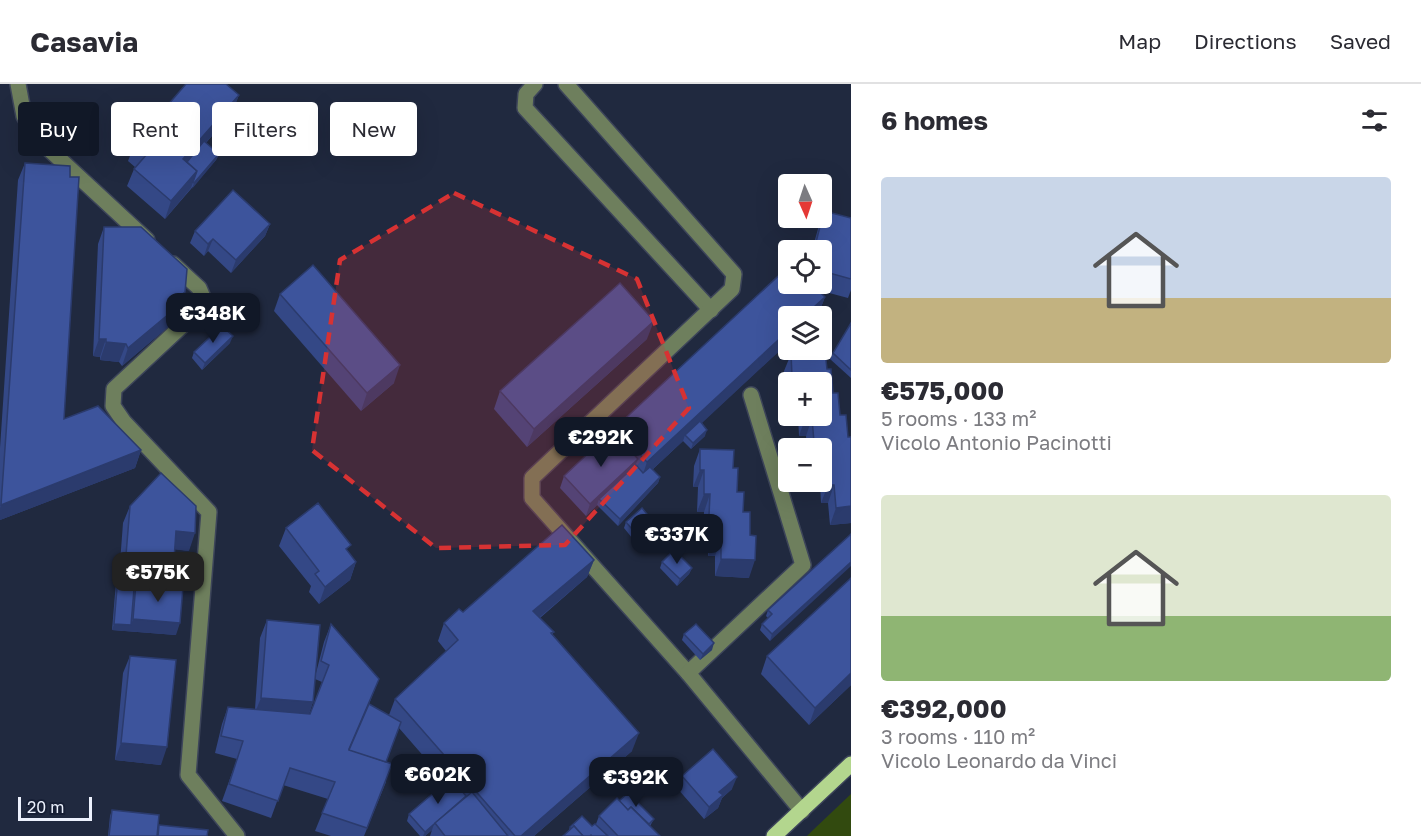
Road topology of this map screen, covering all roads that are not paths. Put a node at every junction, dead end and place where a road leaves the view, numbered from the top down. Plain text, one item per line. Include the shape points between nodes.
1 (18, 84) edge
2 (535, 84) edge
3 (566, 84) edge
4 (711, 310) junction
5 (751, 395) dead end
6 (688, 673) junction
7 (851, 764) edge
8 (802, 811) junction
9 (237, 836) edge
10 (774, 836) edge

1 - 9 street via 24,116 38,139 199,288 204,300 198,311 114,389 113,406 209,512 188,775
2 - 4 street via 526,94 525,108
3 - 4 street via 734,274 732,289
4 - 6 street via 532,478 532,498
5 - 6 street via 803,565
6 - 8 street
7 - 8 main road
8 - 10 main road

